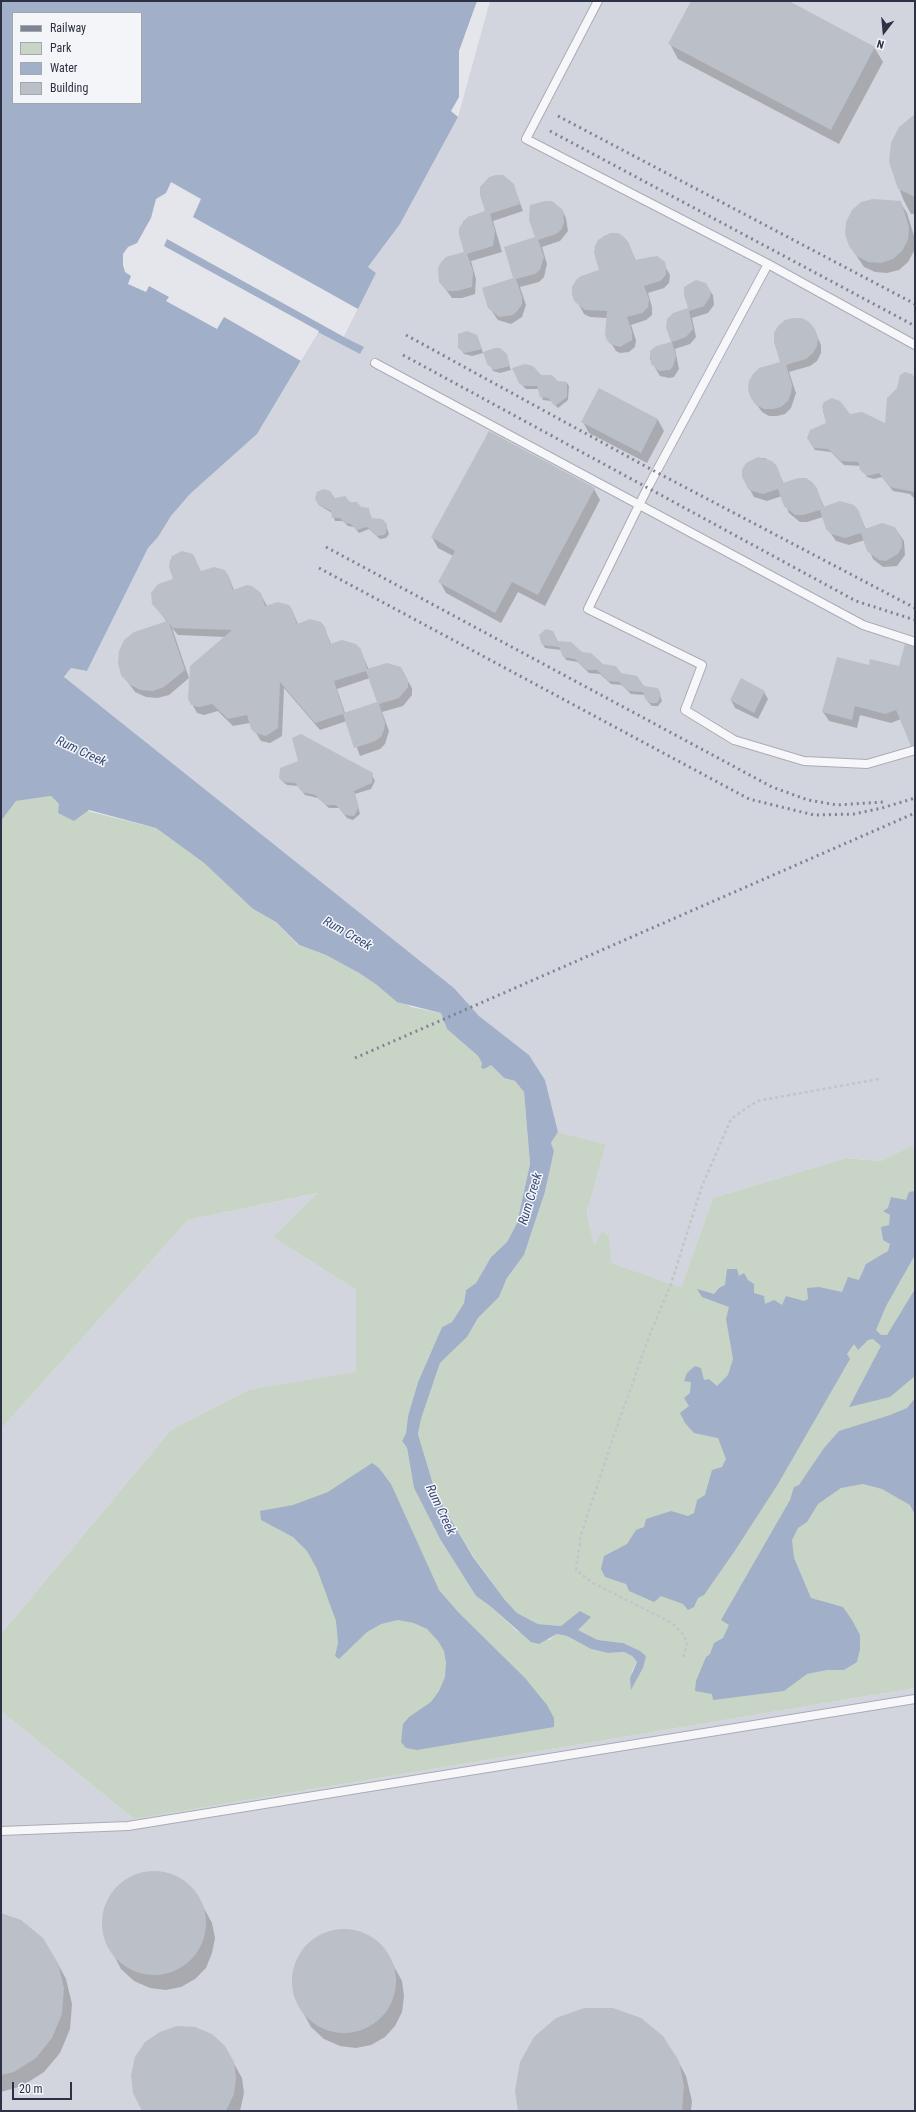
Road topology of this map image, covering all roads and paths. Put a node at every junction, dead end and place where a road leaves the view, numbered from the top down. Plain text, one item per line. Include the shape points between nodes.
1 (598, 1) edge
2 (768, 264) junction
3 (915, 345) edge
4 (375, 363) dead end
5 (640, 505) junction
6 (915, 642) edge
7 (915, 750) edge
8 (879, 1079) dead end
9 (683, 1657) dead end
10 (915, 1699) edge
11 (1, 1831) edge

1 - 2 lane via 526,139
2 - 3 lane
2 - 5 lane
4 - 5 lane
5 - 6 lane via 862,625
5 - 7 lane via 588,609 702,665 684,710 734,740 804,761 867,764
8 - 9 path via 757,1101 731,1119 702,1186 671,1284 650,1334 612,1441 581,1535 576,1570 592,1583 672,1623 684,1635 687,1645
10 - 11 lane via 128,1826

